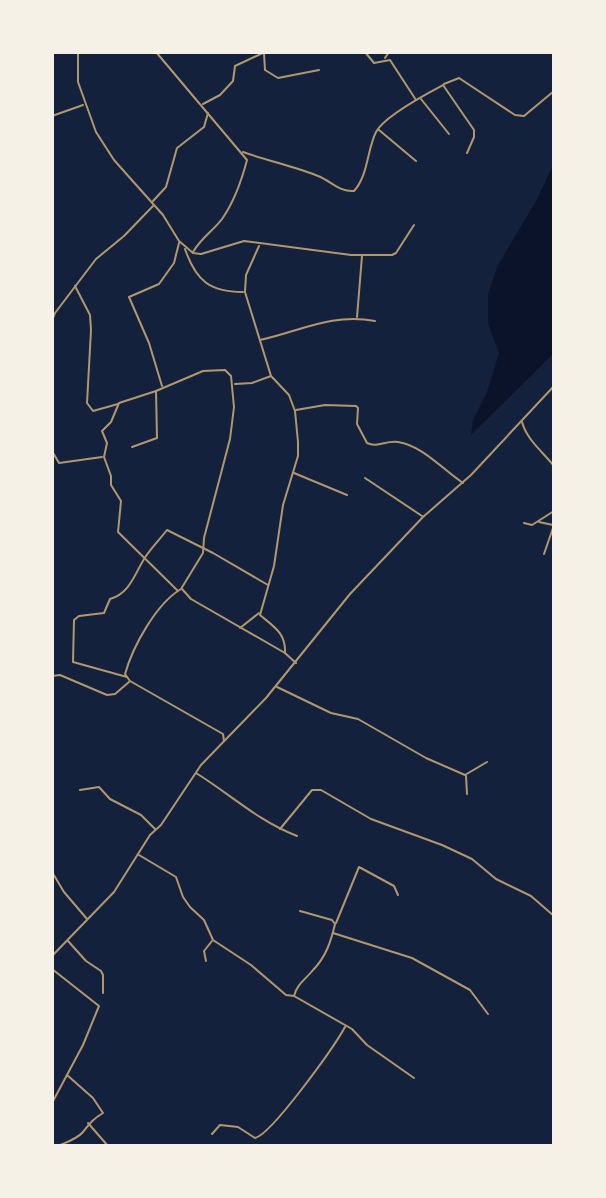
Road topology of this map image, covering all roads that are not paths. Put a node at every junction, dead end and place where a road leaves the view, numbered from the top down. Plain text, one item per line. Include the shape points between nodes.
1 (78, 52) edge
2 (156, 52) edge
3 (265, 52) edge
4 (365, 52) edge
5 (389, 52) edge
6 (384, 59) junction
7 (319, 70) dead end
8 (443, 85) junction
9 (554, 91) edge
10 (419, 100) junction
11 (85, 104) junction
12 (202, 105) junction
13 (209, 112) junction
14 (52, 116) edge
15 (378, 129) junction
16 (449, 134) dead end
17 (243, 152) junction
18 (467, 153) dead end
19 (416, 161) dead end
20 (152, 204) junction
21 (414, 225) dead end
22 (179, 241) junction
23 (260, 245) junction
24 (184, 247) junction
25 (193, 253) junction
26 (362, 255) junction
27 (75, 286) junction
28 (245, 292) junction
29 (357, 318) junction
30 (52, 321) edge
31 (375, 321) dead end
32 (259, 341) junction
33 (52, 356) edge
34 (271, 376) junction
35 (233, 385) junction
36 (554, 386) edge
37 (162, 387) junction
38 (156, 391) junction
39 (52, 398) edge
40 (119, 403) junction
41 (295, 411) junction
42 (522, 420) junction
43 (132, 447) dead end
44 (52, 451) edge
45 (104, 457) junction
46 (554, 466) edge
47 (293, 472) junction
48 (365, 478) dead end
49 (463, 483) junction
50 (347, 495) dead end
51 (554, 511) edge
52 (423, 517) junction
53 (538, 522) junction
54 (524, 523) dead end
55 (554, 526) edge
56 (203, 549) junction
57 (544, 554) dead end
58 (144, 558) junction
59 (269, 586) junction
60 (180, 590) junction
61 (260, 612) junction
62 (240, 628) junction
63 (285, 653) junction
64 (296, 663) junction
65 (52, 676) edge
66 (128, 679) junction
67 (276, 686) junction
68 (224, 741) junction
69 (487, 762) dead end
70 (195, 772) junction
71 (465, 775) junction
72 (80, 790) dead end
73 (467, 794) dead end
74 (156, 829) junction
75 (280, 829) junction
76 (297, 836) dead end
77 (137, 855) junction
78 (52, 872) edge
79 (398, 895) dead end
80 (300, 911) dead end
81 (554, 916) edge
82 (87, 920) junction
83 (335, 924) junction
84 (333, 933) junction
85 (213, 940) junction
86 (67, 941) junction
87 (52, 956) edge
88 (206, 961) dead end
89 (52, 969) edge
90 (103, 993) dead end
91 (294, 996) junction
92 (488, 1014) dead end
93 (346, 1026) junction
94 (67, 1075) junction
95 (414, 1078) dead end
96 (52, 1103) edge
97 (87, 1122) junction
98 (212, 1134) dead end
99 (58, 1146) edge
100 (108, 1146) edge

1 - 11 street via 78,82
2 - 12 street
3 - 7 street via 265,70 271,77
3 - 12 street via 235,66 233,81
4 - 6 street via 374,63
5 - 6 street
6 - 10 street
8 - 9 street via 459,78 524,116
8 - 10 street
8 - 18 street via 474,130
10 - 15 street
10 - 16 street
11 - 14 street
11 - 20 street via 114,160
12 - 13 street
13 - 17 street
13 - 20 street via 204,127 177,148 166,187
15 - 17 street via 352,192 298,167
15 - 19 street
17 - 25 street via 247,160 233,198
20 - 22 street
20 - 27 street
21 - 26 street via 396,253
22 - 24 street
22 - 37 street via 174,263 159,284 129,297
23 - 25 street via 244,241
23 - 26 street
23 - 28 street via 246,275
24 - 25 street
24 - 28 street via 192,267 210,287
26 - 29 street
27 - 30 street
27 - 40 street via 90,315 87,403 93,411
28 - 32 street
29 - 31 street
29 - 32 street via 316,323
32 - 34 street
33 - 39 street
34 - 35 street
34 - 41 street via 289,395
35 - 37 street via 229,372 214,368
35 - 56 street via 230,439
36 - 42 street
37 - 38 street
38 - 40 street
38 - 43 street via 157,438
40 - 45 street via 102,431 107,443
41 - 47 street via 298,456
41 - 49 street via 356,406 357,424 367,443 399,442 421,450
42 - 46 street via 524,430
42 - 49 street
44 - 45 street via 65,464
45 - 58 street via 121,501 118,532
47 - 50 street
47 - 59 street
48 - 52 street
49 - 52 street
51 - 53 street
52 - 64 street via 350,594
53 - 54 street
53 - 55 street
55 - 57 street
56 - 58 street via 167,530
56 - 59 street
56 - 60 street via 202,559
58 - 60 street
58 - 66 street via 136,576 121,595 110,599 104,613 74,620 73,662
59 - 61 street
60 - 62 street
60 - 66 street via 148,624 127,666
61 - 62 street
61 - 63 street via 284,639
62 - 63 street
63 - 64 street
64 - 67 street
65 - 66 street via 107,695 115,694
66 - 68 street via 223,734
67 - 68 street
67 - 71 street via 331,713 358,719
68 - 70 street
69 - 71 street
70 - 74 street
70 - 75 street
71 - 73 street
72 - 74 street via 99,787
74 - 77 street
75 - 76 street
75 - 81 street via 312,790 321,790 371,819 472,859
77 - 82 street via 114,892
77 - 85 street via 176,877 183,897 204,920
78 - 82 street
79 - 83 street via 386,881 359,867
80 - 83 street
82 - 86 street
83 - 84 street
84 - 91 street
84 - 92 street via 412,958 470,990
85 - 88 street via 204,951
85 - 91 street
86 - 87 street
86 - 90 street via 101,971
89 - 94 street via 99,1006
91 - 93 street
93 - 95 street
93 - 98 street via 267,1132 255,1138 230,1124
94 - 96 street
94 - 97 street via 101,1107 103,1113
97 - 99 street via 84,1131
97 - 100 street

